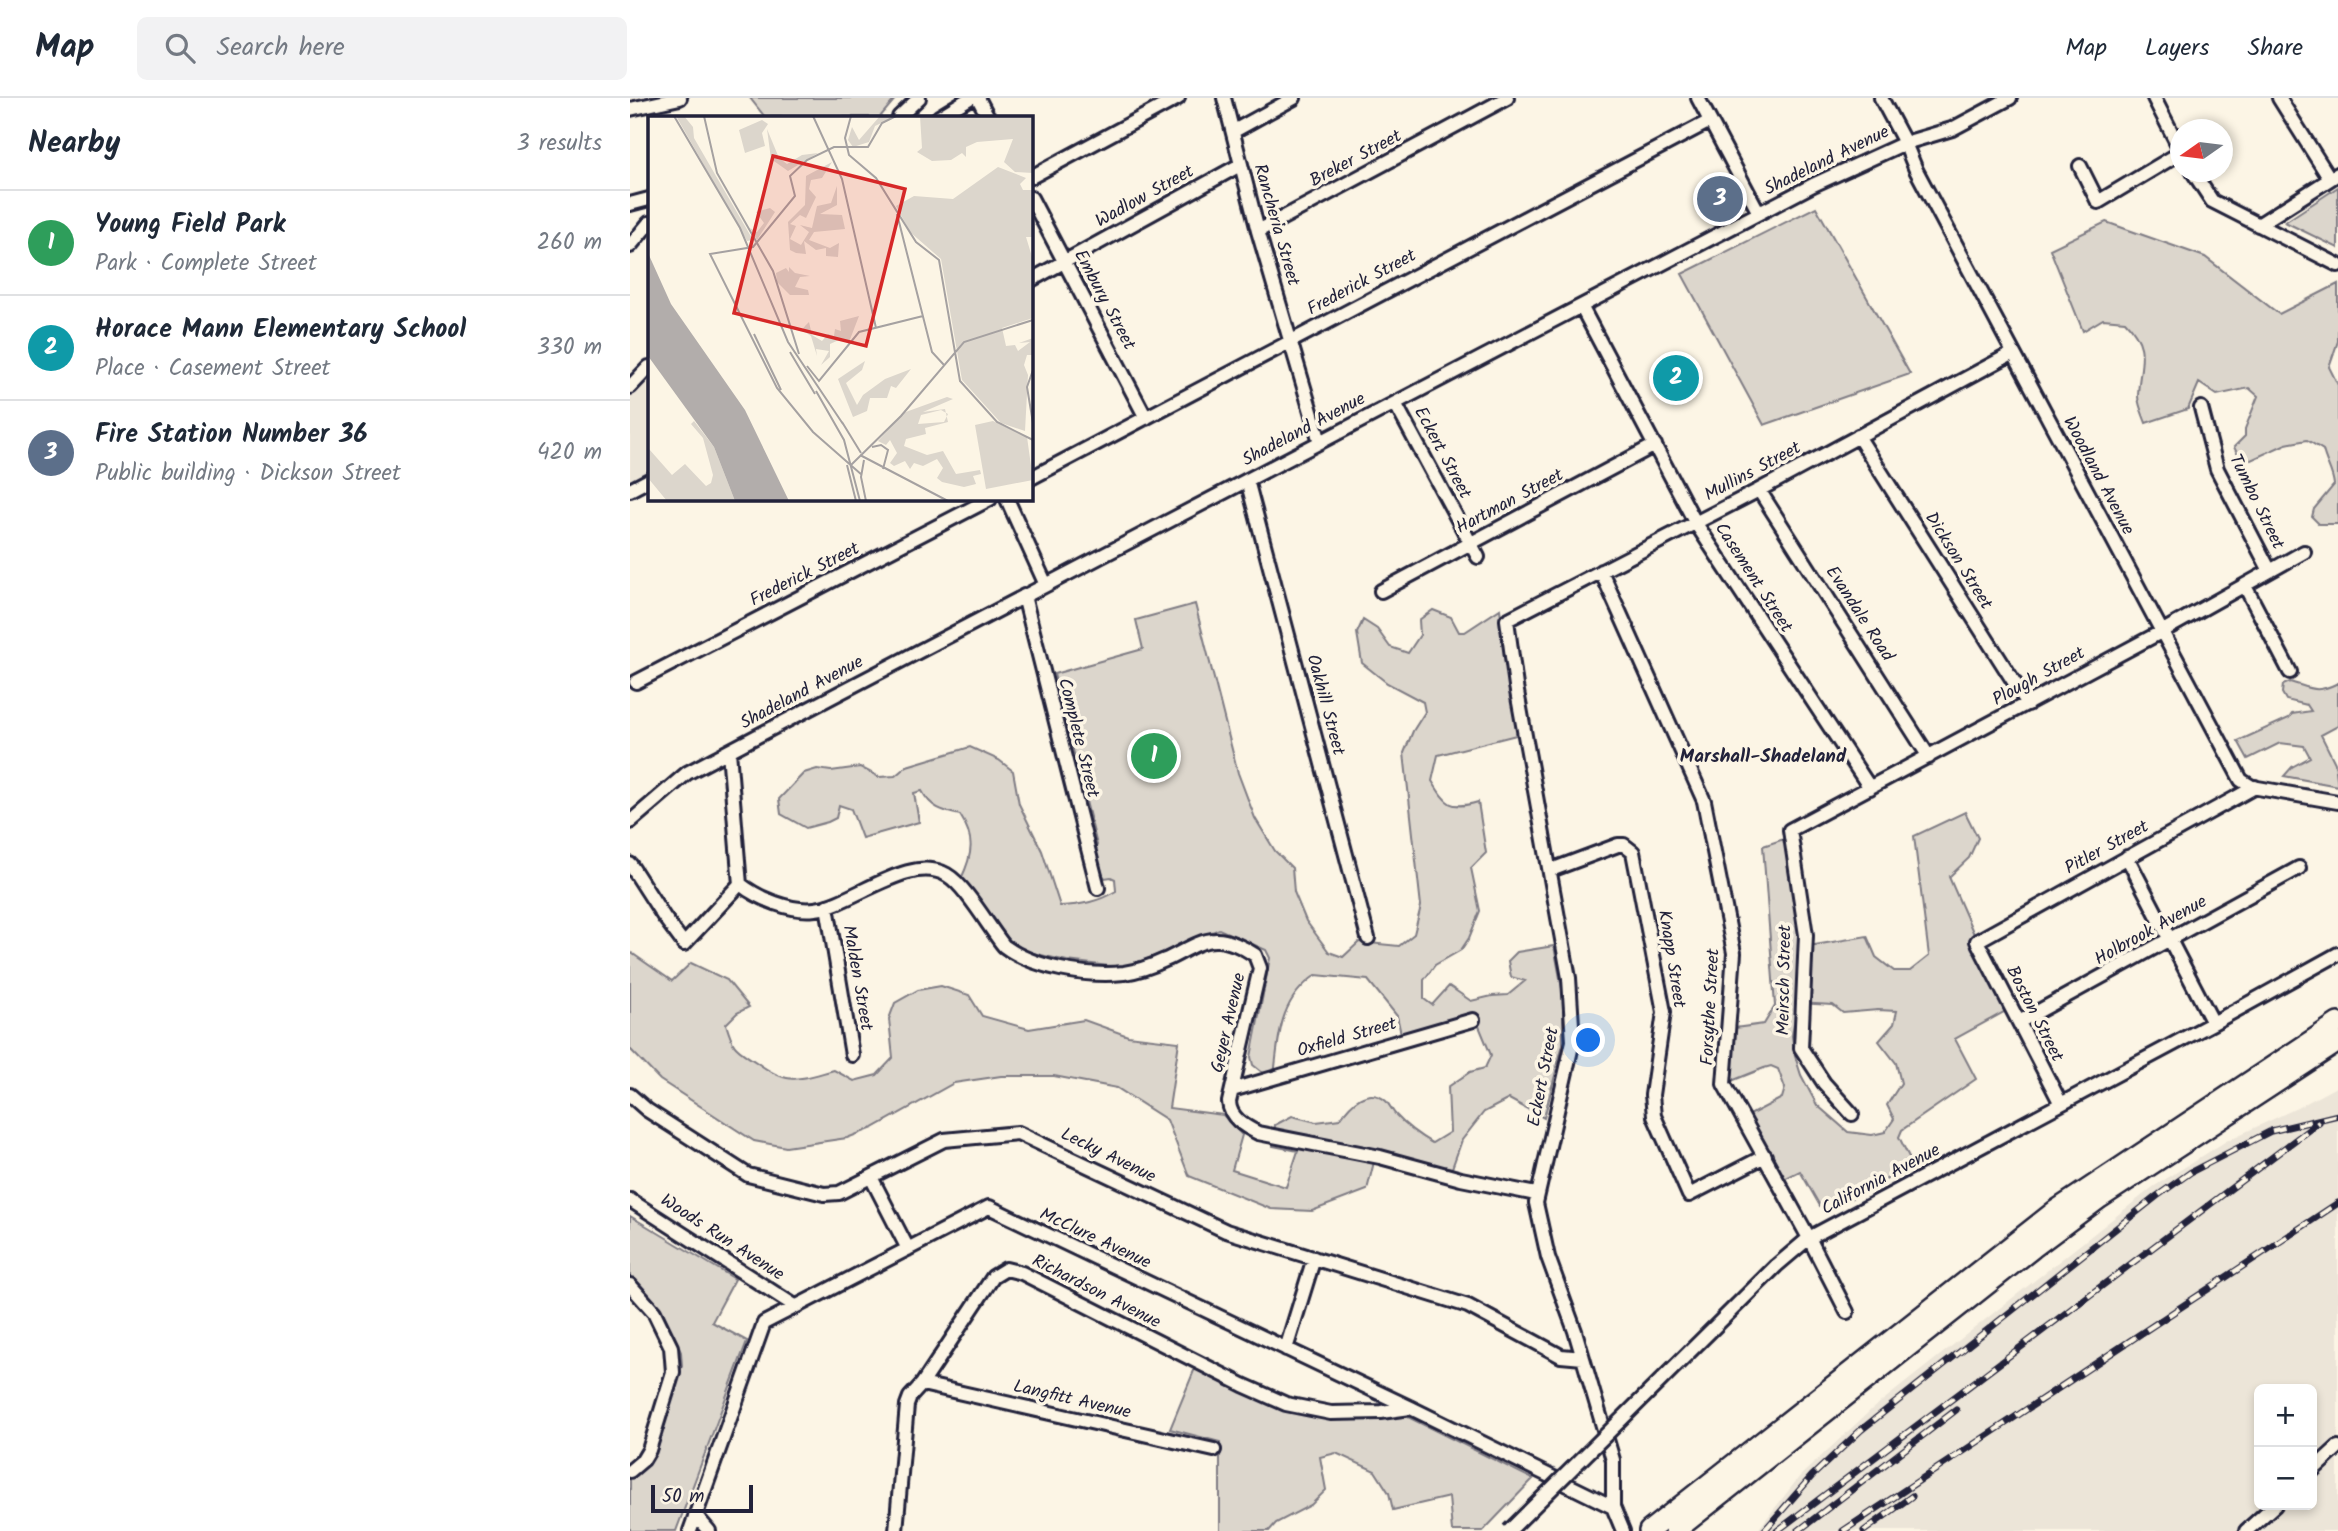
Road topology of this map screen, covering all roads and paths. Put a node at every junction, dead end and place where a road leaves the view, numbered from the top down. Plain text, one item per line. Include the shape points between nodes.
1 (680, 98) edge
2 (919, 98) edge
3 (970, 98) edge
4 (978, 98) edge
5 (1178, 98) edge
6 (1224, 98) edge
7 (1294, 98) edge
8 (1507, 98) edge
9 (1698, 98) edge
10 (1881, 98) edge
11 (2010, 98) edge
12 (2154, 98) edge
13 (2279, 98) edge
14 (630, 109) edge
15 (906, 115) edge
16 (941, 116) edge
17 (987, 116) edge
18 (1710, 121) junction
19 (1234, 131) junction
20 (2170, 131) edge
21 (1905, 143) junction
22 (2170, 157) edge
23 (1240, 165) junction
24 (2080, 166) dead end
25 (1032, 176) edge
26 (2334, 176) edge
27 (2200, 182) edge
28 (648, 199) edge
29 (1032, 200) edge
30 (630, 204) edge
31 (1759, 213) junction
32 (648, 224) edge
33 (2258, 225) junction
34 (1258, 231) junction
35 (630, 246) edge
36 (1064, 262) junction
37 (2338, 265) edge
38 (1032, 279) edge
39 (1581, 306) junction
40 (1290, 340) junction
41 (2013, 353) junction
42 (648, 368) edge
43 (630, 387) edge
44 (1395, 403) junction
45 (2201, 408) dead end
46 (1146, 418) junction
47 (1858, 436) junction
48 (1320, 442) junction
49 (1655, 445) junction
50 (1032, 477) edge
51 (1247, 480) junction
52 (648, 481) edge
53 (1759, 490) junction
54 (630, 491) edge
55 (988, 500) edge
56 (1007, 500) edge
57 (1695, 522) junction
58 (1470, 543) junction
59 (2304, 552) dead end
60 (1478, 556) dead end
61 (1601, 571) junction
62 (2270, 571) junction
63 (1046, 585) junction
64 (2245, 586) junction
65 (1381, 590) dead end
66 (1024, 596) junction
67 (1507, 620) joint
68 (2161, 632) junction
69 (2290, 672) dead end
70 (636, 682) dead end
71 (2028, 704) junction
72 (729, 751) junction
73 (1929, 757) junction
74 (2255, 787) junction
75 (1870, 788) junction
76 (2338, 802) edge
77 (630, 822) edge
78 (1790, 830) joint
79 (2127, 857) junction
80 (630, 864) edge
81 (2299, 868) dead end
82 (1550, 870) junction
83 (740, 884) junction
84 (1098, 888) dead end
85 (827, 906) junction
86 (1368, 938) dead end
87 (1977, 941) joint
88 (2170, 941) junction
89 (2338, 954) edge
90 (1473, 1020) dead end
91 (2019, 1022) junction
92 (2213, 1023) junction
93 (2338, 1023) edge
94 (2338, 1042) edge
95 (852, 1055) dead end
96 (1232, 1090) junction
97 (630, 1095) edge
98 (2061, 1104) junction
99 (1852, 1114) dead end
100 (1765, 1156) junction
101 (871, 1177) junction
102 (1536, 1194) junction
103 (630, 1200) edge
104 (1809, 1238) junction
105 (908, 1249) junction
106 (1314, 1258) junction
107 (630, 1285) edge
108 (795, 1306) junction
109 (1847, 1312) dead end
110 (1286, 1349) junction
111 (1583, 1358) junction
112 (922, 1384) junction
113 (1410, 1408) junction
114 (1799, 1423) junction
115 (2338, 1447) edge
116 (1214, 1450) dead end
117 (2317, 1466) edge
118 (630, 1471) edge
119 (1613, 1507) junction
120 (2269, 1510) edge
121 (697, 1517) junction
122 (690, 1531) edge
123 (709, 1531) edge
124 (896, 1531) edge
125 (1509, 1531) edge
126 (1623, 1531) edge
127 (1649, 1531) edge
128 (1675, 1531) edge
129 (2246, 1531) edge

1 - 14 street
2 - 15 street
3 - 16 street
4 - 17 street
5 - 25 street
6 - 19 street, Rancheria Street
7 - 19 street
8 - 34 street, Breker Street
9 - 18 street
10 - 21 street, Woodland Avenue
11 - 21 street, Shadeland Avenue via 1952,129
12 - 20 street
13 - 26 street
18 - 31 street
18 - 40 street, Frederick Street
19 - 23 street, Rancheria Street
21 - 31 street, Shadeland Avenue
21 - 41 street, Woodland Avenue
22 - 24 street via 2098,202
23 - 34 street, Rancheria Street
23 - 36 street, Wadlow Street
26 - 33 street
27 - 33 street via 2212,201
28 - 30 street
29 - 36 street, Embury Street
31 - 39 street, Shadeland Avenue
32 - 35 street
33 - 37 street
34 - 40 street, Rancheria Street
36 - 38 street, Wadlow Street
36 - 46 street, Embury Street
39 - 44 street, Shadeland Avenue
39 - 49 street, Casement Street
40 - 46 street, Frederick Street
40 - 48 street, Rancheria Street
41 - 47 street, Mullins Street
41 - 68 street, Woodland Avenue
42 - 43 street
44 - 48 street, Shadeland Avenue
44 - 58 street, Eckert Street
45 - 62 street, Tumbo Street via 2217,469
46 - 50 street, Frederick Street
47 - 53 street, Mullins Street
47 - 71 street, Dickson Street
48 - 51 street, Shadeland Avenue
49 - 57 street, Casement Street
49 - 58 street, Hartman Street
51 - 63 street, Shadeland Avenue
51 - 86 street, Oakhill Street
52 - 54 street
53 - 57 street, Mullins Street
53 - 73 street, Evandale Road
55 - 70 street, Frederick Street
56 - 63 street
57 - 61 street, Mullins Street
57 - 75 street, Casement Street
58 - 60 street, Eckert Street
58 - 65 street, Hartman Street
59 - 62 street, Plough Street
61 - 67 street, Mullins Street
61 - 100 street, Forsythe Street via 1704,801 1734,953 1724,1084
62 - 64 street, Plough Street
63 - 66 street, Shadeland Avenue
64 - 68 street, Plough Street
64 - 69 street
66 - 72 street, Shadeland Avenue
66 - 84 street, Complete Street
67 - 82 street, Eckert Street
68 - 71 street, Plough Street
68 - 74 street, Woodland Avenue via 2238,777
71 - 73 street, Plough Street
72 - 77 street, Shadeland Avenue via 687,774
72 - 83 street
73 - 75 street, Plough Street
74 - 76 street
74 - 79 street, Pitler Street
75 - 78 street, Plough Street
78 - 99 street, Meirsch Street via 1806,935 1801,1048
79 - 87 street, Pitler Street
79 - 88 street
80 - 83 street via 684,944
81 - 88 street, Holbrook Avenue
82 - 100 street, Knapp Street via 1624,845 1636,858 1664,1012 1652,1096 1654,1116 1689,1195
82 - 102 street, Eckert Street via 1569,978 1573,1041
83 - 85 street, Geyer Avenue via 785,905
85 - 95 street, Malden Street
85 - 96 street, Geyer Avenue via 892,878 926,870 953,879 1004,946 1038,964 1121,973 1213,940 1251,952 1259,968
87 - 91 street, Boston Street
88 - 91 street, Holbrook Avenue
88 - 92 street
89 - 92 street, California Avenue
90 - 96 street, Oxfield Street
91 - 98 street, Boston Street
92 - 98 street, California Avenue
93 - 114 highway via 2055,1211
94 - 114 highway via 2100,1198
96 - 102 street, Geyer Avenue via 1232,1113 1258,1133
97 - 101 street, Lecky Avenue via 752,1177 832,1194
98 - 104 street, California Avenue
100 - 104 street, Forsythe Street
101 - 105 street
101 - 106 street, Lecky Avenue via 944,1139 1018,1133 1226,1231
102 - 111 street, Eckert Street via 1548,1257
103 - 108 street, Woods Run Avenue
104 - 109 street, Forsythe Street
104 - 125 street, California Avenue, bridge
105 - 108 street, McClure Avenue
105 - 110 street, McClure Avenue via 989,1208
106 - 110 street
106 - 111 street, Lecky Avenue via 1468,1306 1561,1356
107 - 118 street via 661,1325 671,1347 673,1373 649,1450
108 - 121 street, McClure Avenue via 764,1323
110 - 113 street, McClure Avenue
111 - 119 street, Eckert Street via 1613,1460
112 - 113 street, Richardson Avenue via 993,1277 1012,1269 1286,1404 1331,1413
112 - 116 street, Langfitt Avenue
112 - 124 street, Richardson Avenue via 907,1405
113 - 119 street, McClure Avenue
114 - 127 highway
114 - 128 highway
115 - 117 street
119 - 126 street, Eckert Street
120 - 129 street
121 - 122 street, McClure Avenue
121 - 123 street

